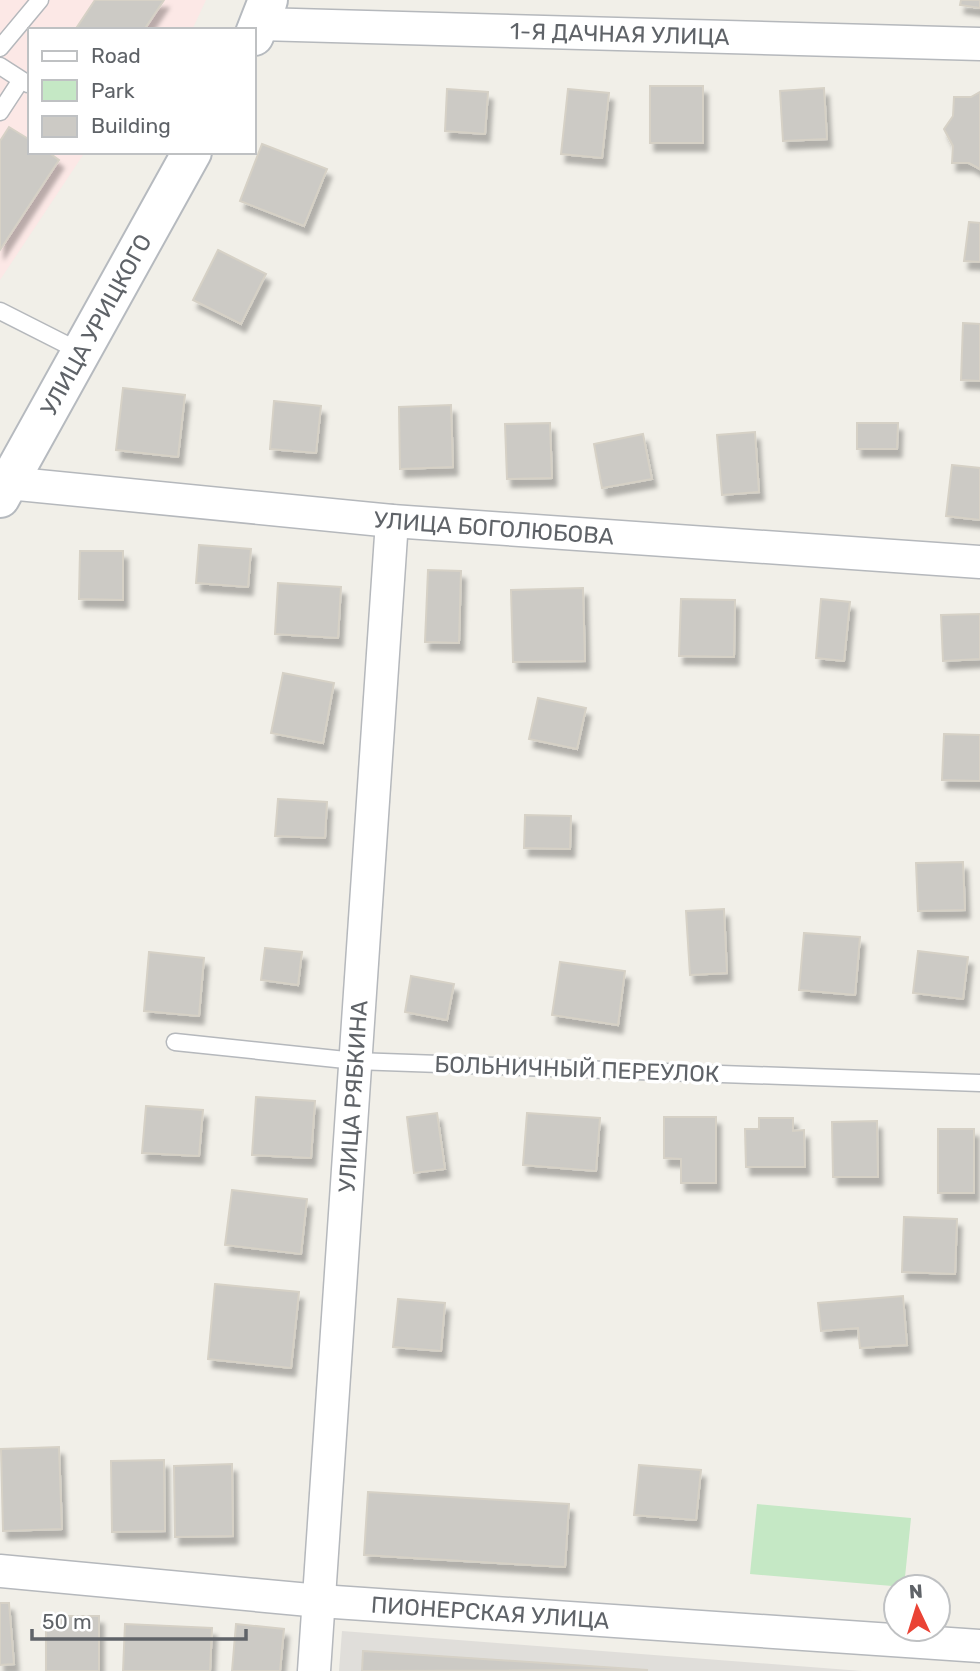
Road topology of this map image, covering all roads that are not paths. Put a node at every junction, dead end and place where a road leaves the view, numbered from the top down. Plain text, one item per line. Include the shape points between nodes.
1 (40, 0) edge
2 (261, 20) edge
3 (980, 44) edge
4 (0, 48) edge
5 (0, 66) edge
6 (25, 83) edge
7 (0, 113) edge
8 (191, 154) edge
9 (0, 312) edge
10 (81, 352) junction
11 (4, 491) edge
12 (392, 521) junction
13 (980, 562) edge
14 (175, 1042) dead end
15 (355, 1061) junction
16 (980, 1083) edge
17 (0, 1571) edge
18 (320, 1601) junction
19 (980, 1646) edge
20 (314, 1671) edge

1 - 4 lane
2 - 3 street, 1-Я ДАЧНАЯ УЛИЦА
5 - 6 lane
6 - 7 lane
8 - 10 street, УЛИЦА УРИЦКОГО
9 - 10 lane
10 - 11 street, УЛИЦА УРИЦКОГО
11 - 12 street, УЛИЦА БОГОЛЮБОВА
12 - 13 street, УЛИЦА БОГОЛЮБОВА
12 - 15 street, УЛИЦА РЯБКИНА
14 - 15 lane, БОЛЬНИЧНЫЙ ПЕРЕУЛОК
15 - 16 lane, БОЛЬНИЧНЫЙ ПЕРЕУЛОК
15 - 18 street, УЛИЦА РЯБКИНА
17 - 18 street, ПИОНЕРСКАЯ УЛИЦА
18 - 19 street, ПИОНЕРСКАЯ УЛИЦА
18 - 20 street, УЛИЦА РЯБКИНА

